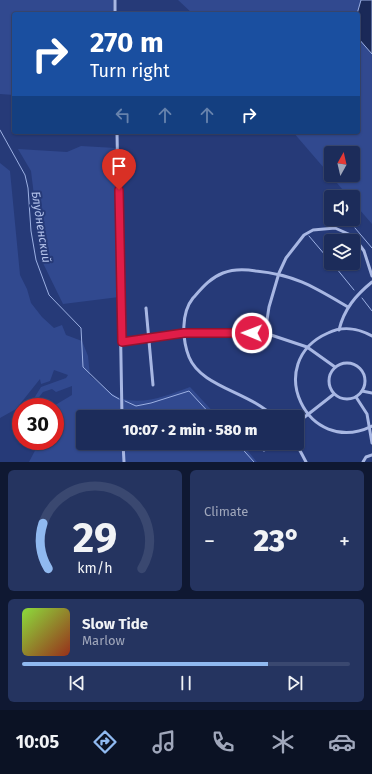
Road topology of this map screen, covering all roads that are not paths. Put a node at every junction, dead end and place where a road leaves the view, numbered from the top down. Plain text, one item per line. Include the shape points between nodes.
1 (115, 0) edge
2 (115, 12) edge
3 (117, 134) edge
4 (279, 273) junction
5 (372, 276) edge
6 (372, 282) edge
7 (348, 307) junction
8 (146, 308) dead end
9 (339, 330) junction
10 (184, 333) junction
11 (265, 334) junction
12 (372, 336) edge
13 (148, 338) junction
14 (122, 342) junction
15 (307, 347) junction
16 (335, 367) junction
17 (153, 384) dead end
18 (362, 391) junction
19 (372, 393) edge
20 (334, 394) junction
21 (356, 397) junction
22 (122, 410) edge
23 (264, 410) edge
24 (308, 414) junction
25 (304, 417) edge
26 (371, 426) edge
27 (372, 443) edge
28 (123, 450) edge
29 (300, 450) edge
30 (372, 455) edge
31 (124, 462) edge
32 (306, 462) edge
33 (363, 462) edge

1 - 2 street
3 - 14 street
4 - 5 street via 286,258 304,235 313,230 335,228 353,236 364,251
4 - 7 street via 299,279
4 - 10 street via 242,269 223,273 205,284 191,301 185,317
4 - 11 street via 269,307
6 - 7 street
7 - 9 street
8 - 13 street
9 - 12 street via 349,329
9 - 15 street via 319,337
10 - 11 street
10 - 13 street
10 - 23 street via 189,357 199,371 210,380 248,398
11 - 15 street
13 - 14 street
13 - 17 street
14 - 22 street
15 - 16 street
15 - 24 street via 298,361 295,378 297,394
16 - 18 street via 346,363 358,366 365,376
16 - 20 street via 329,377
18 - 19 street
18 - 21 street
20 - 21 street via 345,399
20 - 24 street
21 - 26 street
24 - 25 street
24 - 26 street via 315,422 335,431 346,433
26 - 27 street
28 - 31 street
29 - 32 street
30 - 33 street via 366,457

